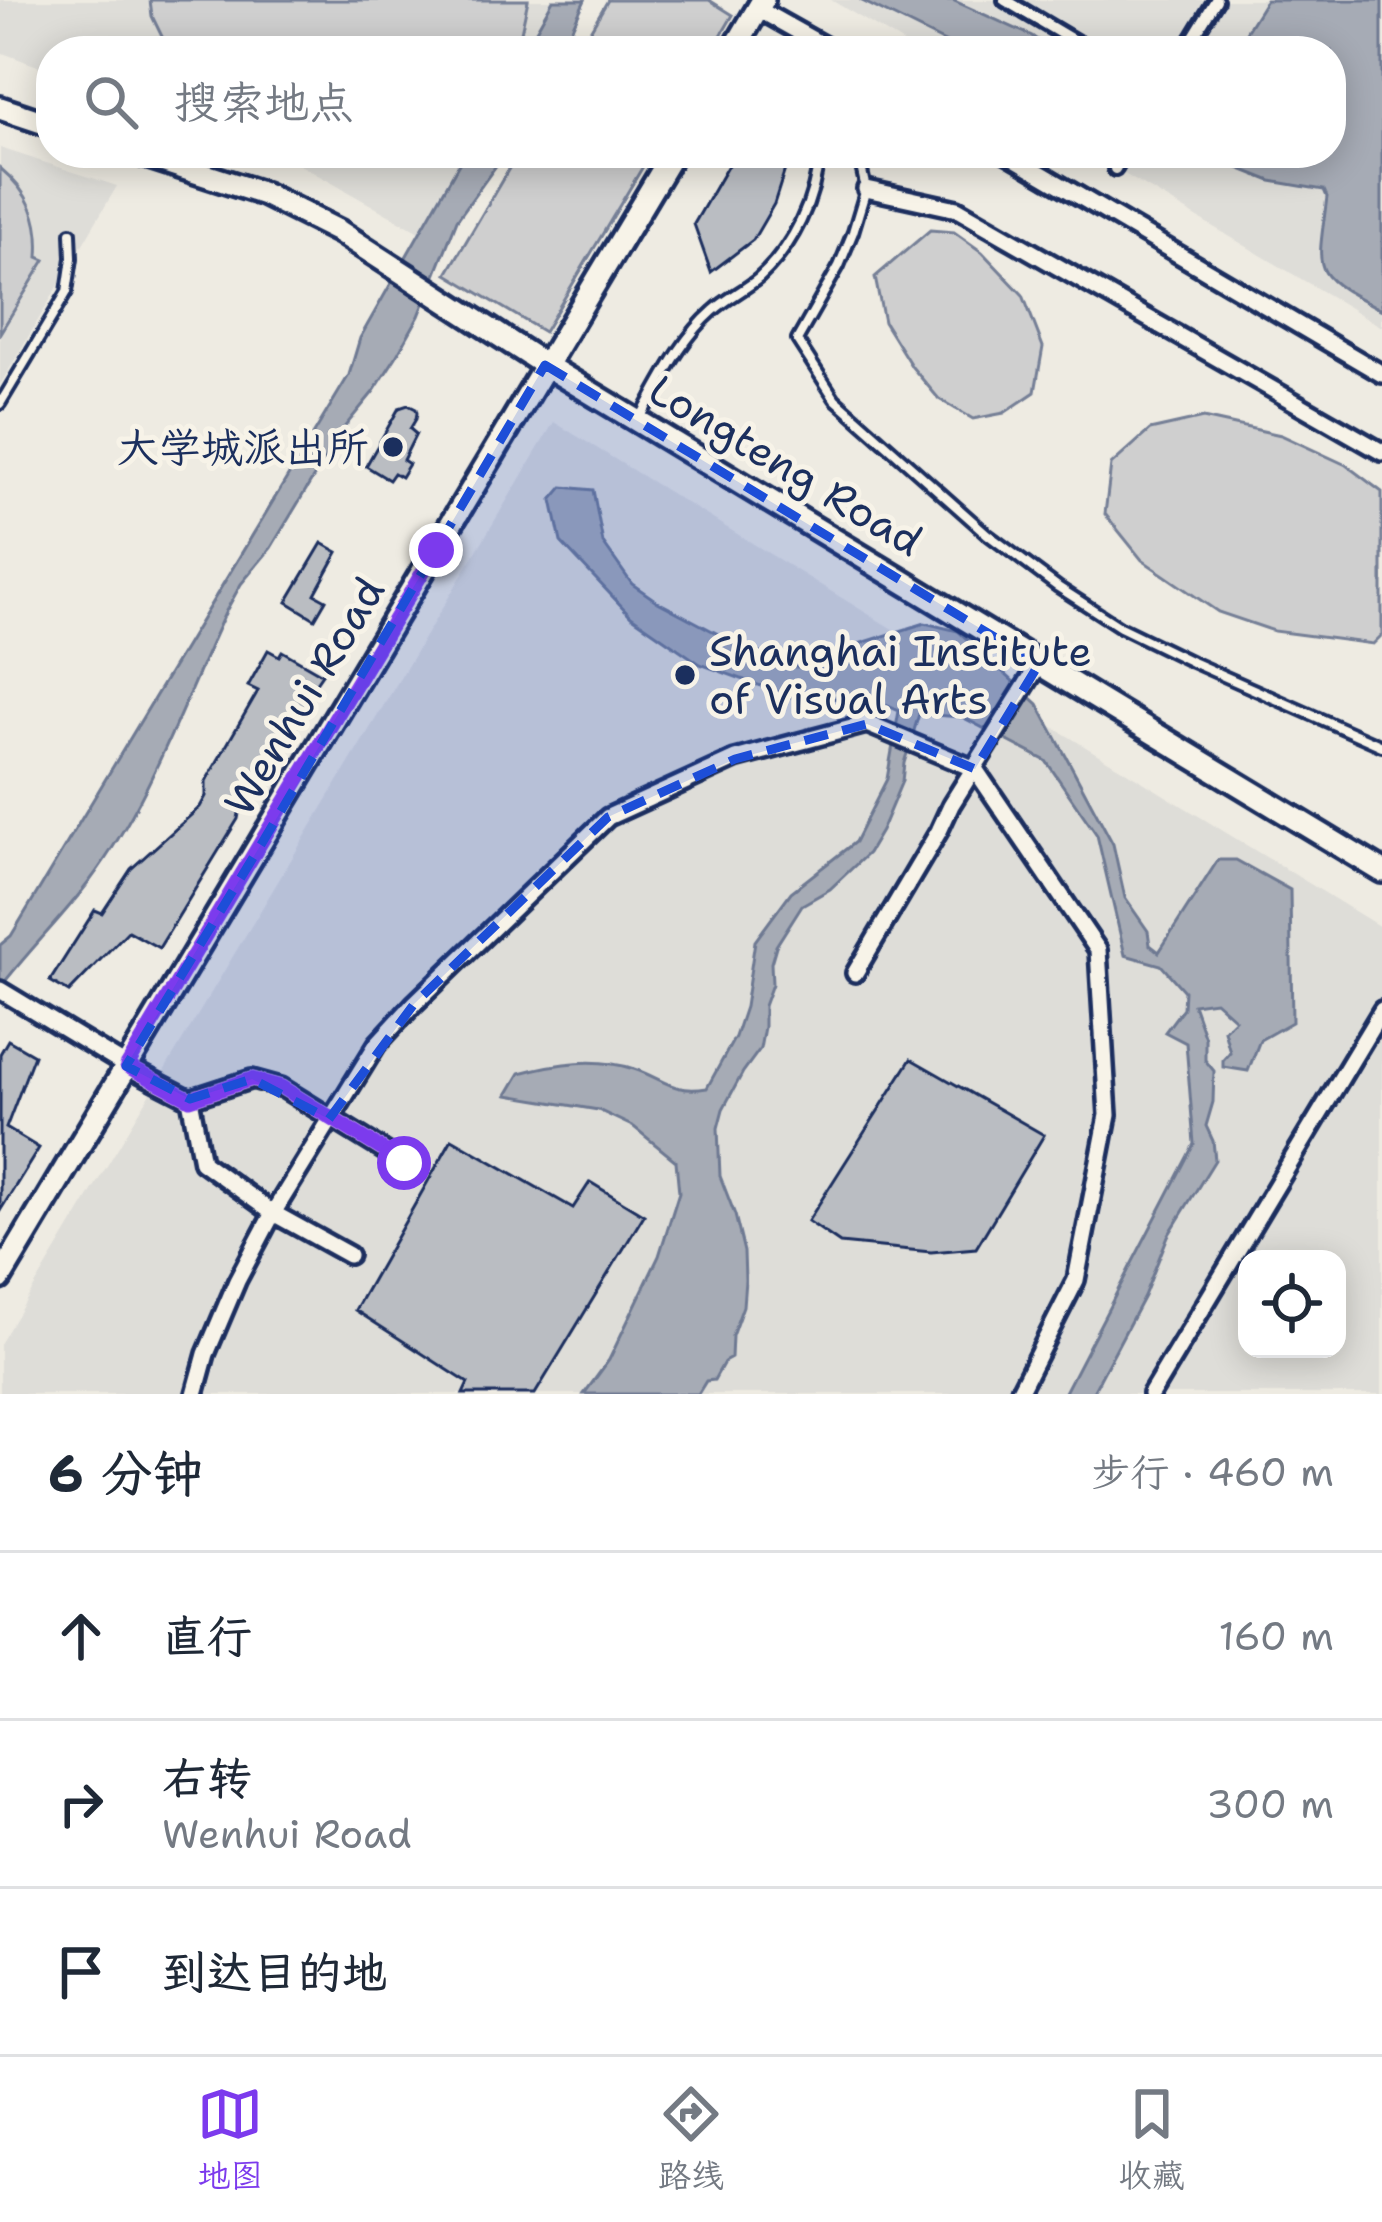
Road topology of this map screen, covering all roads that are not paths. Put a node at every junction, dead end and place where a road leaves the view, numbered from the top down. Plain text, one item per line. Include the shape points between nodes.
1 (1005, 0) edge
2 (1216, 0) edge
3 (754, 3) edge
4 (740, 36) edge
5 (808, 36) edge
6 (1066, 36) edge
7 (1194, 36) edge
8 (0, 108) edge
9 (36, 120) edge
10 (183, 168) edge
11 (664, 168) edge
12 (818, 168) edge
13 (861, 168) edge
14 (1032, 168) edge
15 (866, 189) junction
16 (71, 233) dead end
17 (545, 365) junction
18 (1382, 374) edge
19 (0, 404) edge
20 (638, 421) junction
21 (1382, 452) edge
22 (1039, 664) junction
23 (1382, 746) edge
24 (975, 769) junction
25 (1382, 871) edge
26 (855, 974) dead end
27 (4, 993) edge
28 (1382, 1010) edge
29 (127, 1066) junction
30 (190, 1099) junction
31 (329, 1119) junction
32 (404, 1163) dead end
33 (273, 1213) junction
34 (349, 1255) dead end
35 (0, 1278) edge
36 (195, 1394) edge
37 (1018, 1394) edge
38 (1151, 1394) edge

1 - 6 street
2 - 7 street
3 - 4 main road
3 - 5 street
8 - 9 main road
10 - 17 main road, Longteng Road via 264,194 340,232
11 - 17 main road, Wenhui Road
12 - 20 lane via 783,253 680,348
13 - 15 lane
14 - 18 street
15 - 21 street via 957,209
15 - 23 lane via 839,266 797,340 836,399 986,534 1105,617
16 - 19 lane via 67,292
17 - 20 main road, Longteng Road
17 - 29 main road, Wenhui Road
20 - 22 main road, Longteng Road
22 - 24 street
22 - 25 main road, Longteng Road
24 - 26 street
24 - 31 street via 867,724 735,759 608,817 414,1004
24 - 37 street via 1098,950 1108,1115 1076,1280
27 - 29 street
28 - 38 street
29 - 30 street
29 - 35 main road, Wenhui Road
30 - 31 street via 252,1079 281,1087
30 - 33 street via 202,1162
31 - 32 street
31 - 33 street
33 - 34 street
33 - 36 street via 237,1281

